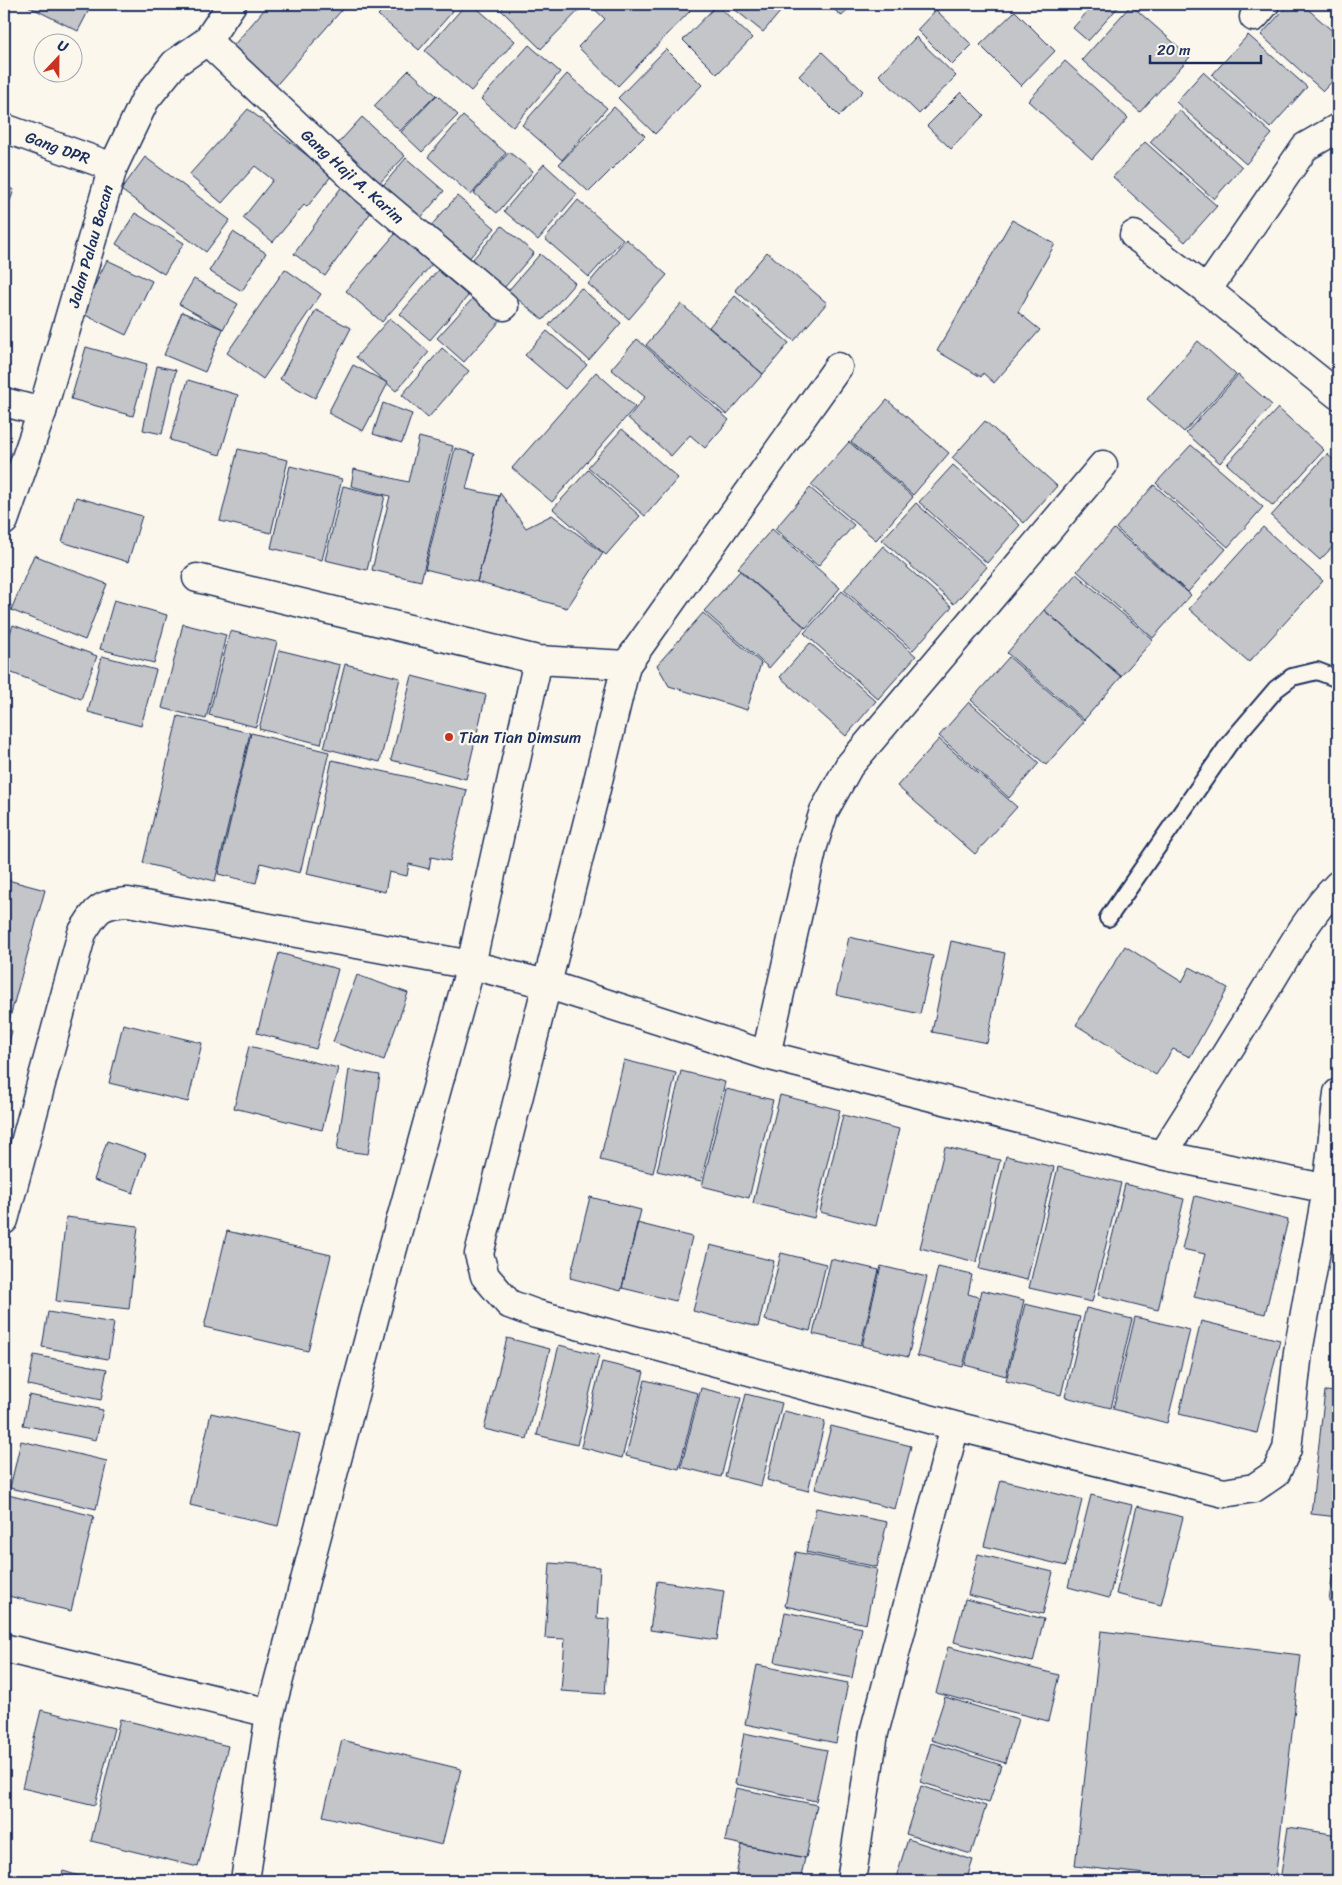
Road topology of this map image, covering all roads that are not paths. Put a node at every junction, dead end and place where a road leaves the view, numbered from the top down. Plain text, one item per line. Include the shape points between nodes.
1 (232, 4) edge
2 (207, 41) junction
3 (4, 128) edge
4 (1338, 128) edge
5 (113, 167) junction
6 (1134, 235) dead end
7 (1207, 290) junction
8 (504, 306) dead end
9 (838, 367) dead end
10 (1338, 396) edge
11 (4, 402) edge
12 (42, 412) junction
13 (1103, 465) dead end
14 (4, 521) edge
15 (197, 578) dead end
16 (538, 660) junction
17 (626, 665) junction
18 (1338, 679) edge
19 (1338, 885) edge
20 (1108, 918) dead end
21 (471, 965) junction
22 (546, 984) junction
23 (766, 1055) junction
24 (1338, 1093) edge
25 (1162, 1155) junction
26 (1332, 1190) edge
27 (5, 1214) edge
28 (955, 1426) junction
29 (4, 1648) edge
30 (270, 1713) junction
31 (245, 1881) edge
32 (851, 1881) edge

1 - 2 street, Jalan Palau Bacan
2 - 5 street, Jalan Palau Bacan via 176,63 145,100
2 - 8 street, Gang Haji A. Karim via 364,188
3 - 5 street, Gang DPR
4 - 7 street via 1305,147
5 - 12 street, Jalan Palau Bacan
6 - 7 street
7 - 10 street
9 - 17 street
11 - 12 street
12 - 14 street, Jalan Palau Bacan
13 - 23 street via 849,766 824,811 813,846
15 - 16 street
16 - 17 street
16 - 21 street
17 - 22 street
18 - 20 lane via 1316,671 1292,677 1276,689 1229,744
19 - 25 street via 1306,925
21 - 22 street
21 - 27 street via 128,902 103,906 82,934
21 - 30 street
22 - 23 street
22 - 28 street via 479,1254 485,1276 510,1304 536,1314
23 - 25 street
24 - 26 street
25 - 26 street
26 - 28 street via 1298,1352 1287,1449 1276,1473 1254,1488 1224,1493
28 - 32 street via 874,1733
29 - 30 street
30 - 31 street

